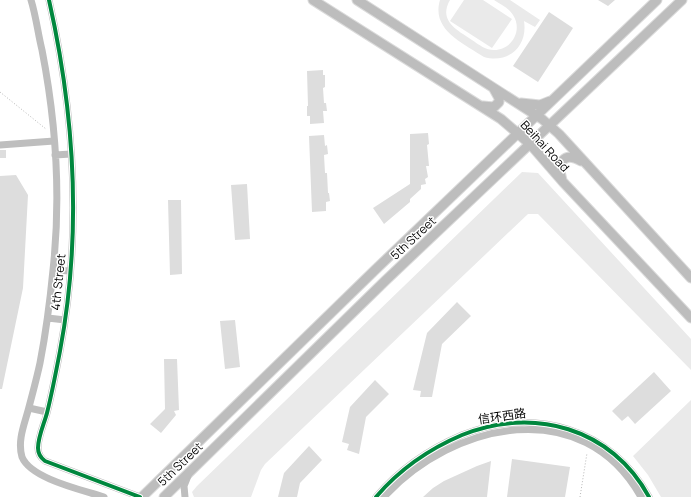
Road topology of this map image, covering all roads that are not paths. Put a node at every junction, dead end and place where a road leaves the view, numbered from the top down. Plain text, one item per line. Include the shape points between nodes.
1 (31, 0) edge
2 (49, 0) edge
3 (313, 0) edge
4 (357, 0) edge
5 (657, 0) edge
6 (682, 0) edge
7 (489, 84) junction
8 (557, 96) junction
9 (514, 100) junction
10 (476, 103) junction
11 (568, 108) junction
12 (501, 120) junction
13 (543, 121) junction
14 (526, 132) junction
15 (538, 137) junction
16 (54, 139) junction
17 (0, 145) edge
18 (568, 146) junction
19 (498, 152) junction
20 (72, 154) junction
21 (55, 155) junction
22 (584, 163) junction
23 (549, 165) junction
24 (563, 182) junction
25 (53, 270) junction
26 (70, 271) junction
27 (691, 278) edge
28 (48, 318) junction
29 (691, 318) edge
30 (65, 320) junction
31 (29, 408) junction
32 (47, 412) junction
33 (192, 469) junction
34 (104, 497) edge
35 (141, 497) edge
36 (164, 497) edge
37 (185, 497) edge
38 (376, 497) edge
39 (384, 497) edge
40 (641, 497) edge
41 (649, 497) edge

1 - 16 street, 4th Street via 50,94
2 - 20 street, 4th Street via 65,84
3 - 10 main road
4 - 7 main road, Beihai Road
5 - 8 main road, 5th Street
6 - 11 main road, 5th Street
7 - 9 main road, Beihai Road
7 - 10 main road via 498,94 499,102 494,107
8 - 9 main road via 540,104
8 - 13 main road, 5th Street
9 - 13 main road, Beihai Road
9 - 14 main road, Beihai Road via 525,112
10 - 12 main road
11 - 13 main road, 5th Street
11 - 18 main road via 562,116 560,125
12 - 14 main road
12 - 19 main road via 508,133
13 - 14 main road, 5th Street
13 - 15 main road, 5th Street
13 - 18 main road, Beihai Road
14 - 15 main road, 5th Street
14 - 19 main road, 5th Street
14 - 23 main road, Beihai Road
14 - 33 main road, 5th Street via 510,163 385,280
15 - 23 main road via 542,153
16 - 17 street
16 - 21 street, 4th Street
18 - 22 main road, Beihai Road
19 - 35 main road, 5th Street
20 - 21 street
20 - 26 street, 4th Street via 74,200
21 - 25 street, 4th Street via 56,223
22 - 24 main road via 574,157 568,156 564,159 560,164
22 - 27 main road, Beihai Road
23 - 24 main road, Beihai Road
24 - 29 main road, Beihai Road
25 - 26 street
25 - 28 street, 4th Street
26 - 30 street, 4th Street
28 - 30 street
28 - 31 street, 4th Street
30 - 32 street, 4th Street
31 - 32 street
31 - 34 street, 4th Street via 20,448 27,465 44,477
32 - 35 street, 4th Street via 38,441 40,457
33 - 36 main road, 5th Street
33 - 37 street via 185,481
38 - 41 street, 信环西路 via 413,463 454,439 490,426 532,422 565,428 599,442 626,465
39 - 40 street, 信环西路 via 430,460 470,439 518,429 535,429 560,434 588,444 618,467

